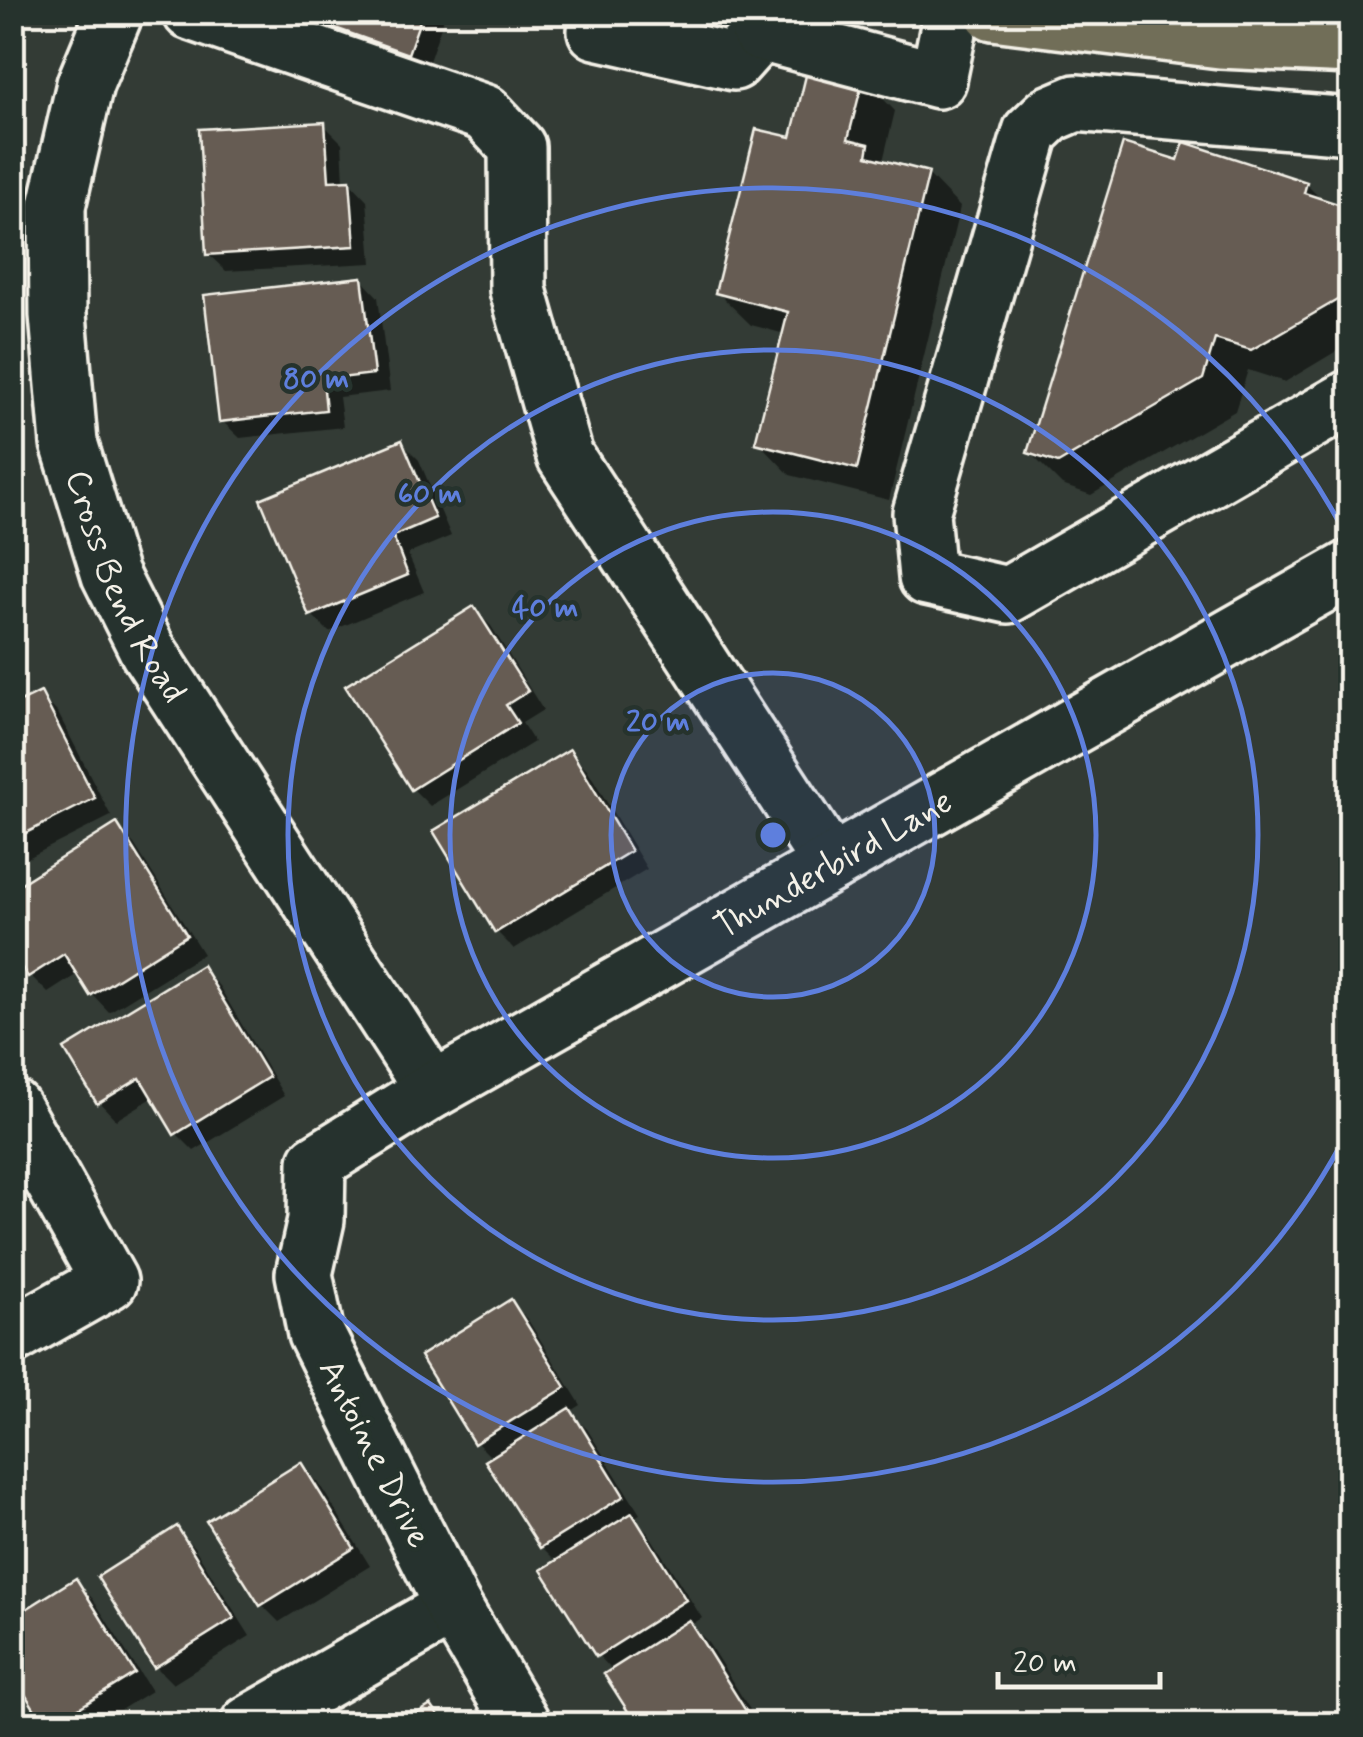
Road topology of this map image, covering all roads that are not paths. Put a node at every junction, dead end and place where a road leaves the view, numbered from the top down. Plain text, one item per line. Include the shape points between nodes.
1 (115, 12) edge
2 (190, 12) edge
3 (952, 12) edge
4 (993, 12) edge
5 (762, 23) edge
6 (596, 31) dead end
7 (1350, 46) edge
8 (1350, 126) edge
9 (1350, 398) edge
10 (1350, 569) edge
11 (831, 864) junction
12 (433, 1090) junction
13 (12, 1107) edge
14 (317, 1162) joint
15 (12, 1336) edge
16 (454, 1606) junction
17 (249, 1724) edge
18 (522, 1724) edge

1 - 12 street, Cross Bend Road via 85,84 57,206 69,444 110,575 148,651
2 - 11 street via 486,113 517,147 518,290 564,456
3 - 5 street via 938,80
4 - 7 main road via 1220,40
5 - 6 street via 734,62
8 - 9 street via 1076,103 1031,132 920,514 928,577 1008,595
10 - 11 street, Thunderbird Lane
11 - 12 street, Thunderbird Lane
12 - 14 street, Thunderbird Lane
13 - 15 street via 110,1281
14 - 16 street, Antoine Drive via 316,1220 304,1274 316,1334
16 - 17 street
16 - 18 street, Antoine Drive

